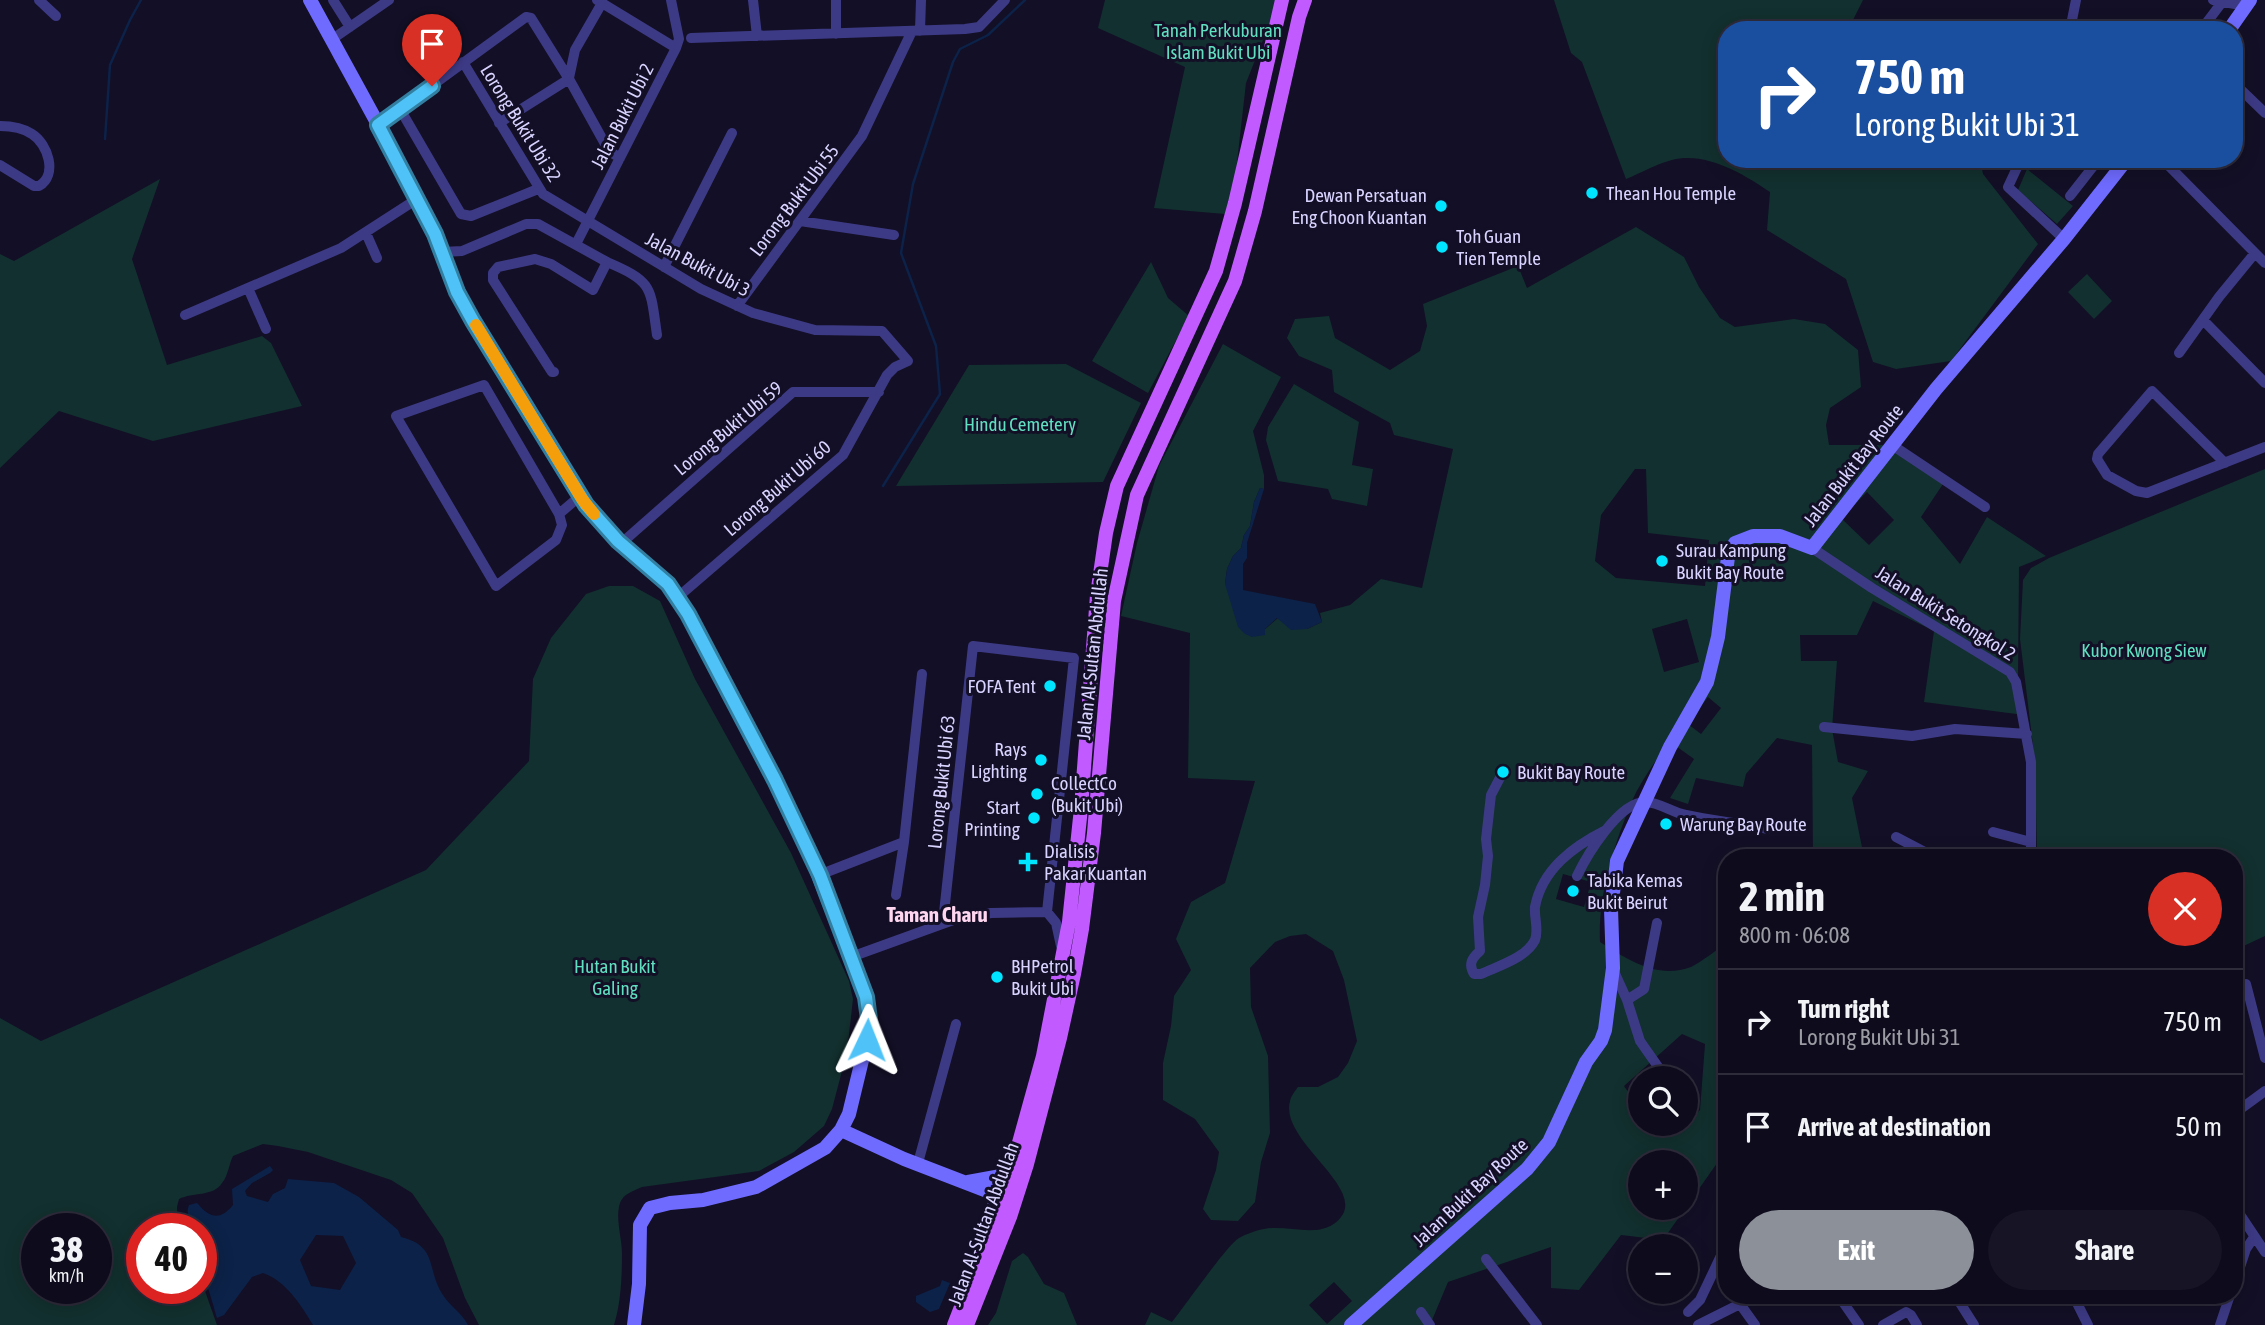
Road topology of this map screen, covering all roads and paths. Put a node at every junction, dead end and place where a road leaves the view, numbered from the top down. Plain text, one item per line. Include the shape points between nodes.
1 (39, 0) edge
2 (310, 0) edge
3 (333, 0) edge
4 (389, 0) edge
5 (671, 0) edge
6 (753, 0) edge
7 (836, 0) edge
8 (921, 0) edge
9 (1005, 0) edge
10 (1282, 0) edge
11 (1305, 0) edge
12 (2076, 0) edge
13 (599, 1) edge
14 (2218, 1) edge
15 (2248, 3) edge
16 (56, 16) dead end
17 (2072, 21) edge
18 (2206, 21) edge
19 (2235, 21) edge
20 (350, 27) junction
21 (916, 31) junction
22 (836, 34) junction
23 (757, 36) junction
24 (691, 38) dead end
25 (331, 40) junction
26 (676, 48) junction
27 (463, 62) junction
28 (569, 79) junction
29 (2243, 91) edge
30 (400, 109) junction
31 (2265, 113) edge
32 (499, 123) junction
33 (378, 125) junction
34 (0, 126) edge
35 (732, 133) dead end
36 (620, 158) junction
37 (0, 166) edge
38 (2017, 168) edge
39 (2092, 168) edge
40 (2120, 168) edge
41 (2171, 168) edge
42 (538, 189) junction
43 (2070, 196) dead end
44 (417, 199) junction
45 (800, 221) junction
46 (587, 222) junction
47 (366, 233) junction
48 (894, 235) dead end
49 (2064, 239) junction
50 (576, 244) junction
51 (2251, 249) junction
52 (443, 252) junction
53 (377, 258) dead end
54 (607, 262) junction
55 (2265, 263) edge
56 (664, 267) junction
57 (248, 288) junction
58 (737, 306) junction
59 (184, 315) dead end
60 (2203, 320) junction
61 (266, 330) dead end
62 (657, 335) dead end
63 (2179, 353) dead end
64 (908, 361) joint
65 (554, 372) dead end
66 (2265, 383) edge
67 (879, 391) junction
68 (1892, 445) junction
69 (2265, 447) edge
70 (2225, 463) junction
71 (580, 496) junction
72 (1985, 506) dead end
73 (559, 514) junction
74 (618, 541) junction
75 (1812, 548) junction
76 (678, 597) junction
77 (922, 674) dead end
78 (1824, 727) dead end
79 (2027, 734) junction
80 (1503, 772) dead end
81 (1644, 802) junction
82 (1767, 829) dead end
83 (1606, 831) junction
84 (1993, 832) dead end
85 (1896, 837) dead end
86 (904, 842) junction
87 (2031, 842) junction
88 (1919, 849) edge
89 (2031, 849) edge
90 (820, 875) junction
91 (1577, 876) dead end
92 (896, 895) dead end
93 (1047, 912) junction
94 (943, 922) junction
95 (1657, 923) dead end
96 (851, 957) junction
97 (1062, 958) junction
98 (1613, 968) junction
99 (2246, 984) dead end
100 (1627, 1000) junction
101 (956, 1024) dead end
102 (2265, 1058) edge
103 (1658, 1066) edge
104 (2265, 1091) edge
105 (2243, 1107) edge
106 (841, 1130) junction
107 (1015, 1157) junction
108 (918, 1163) junction
109 (967, 1182) junction
110 (996, 1217) junction
111 (2243, 1218) edge
112 (2261, 1244) edge
113 (2243, 1258) edge
114 (1486, 1259) dead end
115 (1718, 1262) edge
116 (1741, 1304) joint
117 (1844, 1304) edge
118 (1961, 1304) edge
119 (2078, 1304) edge
120 (2227, 1304) edge
121 (1421, 1312) dead end
122 (1688, 1312) dead end
123 (634, 1325) edge
124 (954, 1325) edge
125 (967, 1325) edge
126 (1350, 1325) edge
127 (1430, 1325) edge
128 (1537, 1325) edge
129 (1699, 1325) edge
130 (1755, 1325) edge
131 (1859, 1325) edge
132 (1883, 1325) edge
133 (1917, 1325) edge
134 (1974, 1325) edge
135 (2088, 1325) edge
136 (2220, 1325) edge

1 - 16 street
2 - 25 street
3 - 20 street
4 - 20 street
5 - 26 street, Jalan Bukit Ubi 2 via 679,39
6 - 23 street
7 - 22 street
8 - 21 street
9 - 21 street via 979,27
10 - 97 main road, Jalan Al-Sultan Abdullah via 1216,271 1132,449 1106,533 1071,909
11 - 125 main road, Jalan Al-Sultan Abdullah via 1235,281 1137,495 1114,601 1094,834 1082,929 1060,1038 1010,1217
12 - 17 street
13 - 26 street
13 - 28 street via 575,50
14 - 15 street
14 - 18 street
15 - 19 street
20 - 25 street
21 - 22 street
21 - 45 street, Lorong Bukit Ubi 55 via 862,136
22 - 23 street
23 - 24 street
25 - 33 street
26 - 36 street, Jalan Bukit Ubi 2
27 - 28 street via 526,17 531,18
27 - 30 street
27 - 32 street, Lorong Bukit Ubi 32
28 - 32 street
28 - 36 street via 609,151
29 - 31 street
30 - 33 street
30 - 42 street via 461,214 471,216
32 - 42 street, Lorong Bukit Ubi 32
33 - 44 street
34 - 37 street via 38,138 50,164 45,182 39,186
35 - 56 street
36 - 46 street, Jalan Bukit Ubi 2
38 - 49 street via 2008,187
39 - 43 street
40 - 49 street, Jalan Bukit Bay Route
41 - 51 street
42 - 46 street, Lorong Bukit Ubi 32
44 - 47 street
44 - 52 street
45 - 48 street
45 - 58 street, Lorong Bukit Ubi 55
46 - 50 street, Jalan Bukit Ubi 2
46 - 56 street, Jalan Bukit Ubi 3
47 - 53 street
47 - 57 street
49 - 68 street, Jalan Bukit Bay Route
50 - 52 street via 538,225 526,224 462,251
50 - 54 street
51 - 55 street
51 - 60 street
52 - 71 street via 473,321
54 - 62 street via 645,283
54 - 65 street via 593,290 535,259 493,272 493,280
56 - 58 street, Jalan Bukit Ubi 3
57 - 59 street
57 - 61 street
58 - 64 street, Jalan Bukit Ubi 3 via 806,328 882,331
60 - 63 street
60 - 66 street
64 - 67 street, Lorong Bukit Ubi 60 via 891,370
67 - 74 street, Lorong Bukit Ubi 59 via 793,392 625,540
67 - 76 street, Lorong Bukit Ubi 60 via 844,455
68 - 72 street
68 - 75 street, Jalan Bukit Bay Route
69 - 70 street
70 - 70 street via 2152,391 2097,459 2107,475 2147,493
71 - 73 street
71 - 74 street
73 - 73 street via 484,385 396,416 496,586 556,540 562,525
74 - 76 street
75 - 79 street, Jalan Bukit Setongkol 2 via 2010,672
75 - 81 street, Jalan Bukit Bay Route via 1766,535 1735,543 1728,557 1711,671
76 - 90 street
77 - 86 street
78 - 79 street via 1912,736 1955,729
79 - 87 street, Jalan Bukit Setongkol 2
80 - 83 street via 1491,795 1486,875 1478,917 1480,951 1470,968 1474,974 1521,956 1534,941 1541,888 1558,863 1582,842
81 - 82 street via 1685,815
81 - 83 street via 1630,807
81 - 98 street, Jalan Bukit Bay Route via 1613,878
83 - 91 street via 1587,854
84 - 87 street
85 - 88 street
86 - 90 street
86 - 92 street
87 - 89 street, Jalan Bukit Setongkol 2
90 - 96 street
93 - 94 street via 991,913
93 - 94 street, Lorong Bukit Ubi 63 via 1074,658 973,646
93 - 97 street via 1060,935
94 - 96 street
95 - 100 street via 1644,989
96 - 106 street via 866,997 870,1027
97 - 107 main road, Jalan Al-Sultan Abdullah via 1043,1056
98 - 100 street
98 - 126 street, Jalan Bukit Bay Route via 1601,1041 1586,1062 1549,1143 1527,1169
99 - 102 street
100 - 103 street via 1640,1041
101 - 108 street
104 - 105 street
106 - 108 street
106 - 123 street via 825,1148 756,1187 650,1208 640,1226
107 - 109 street via 1001,1176
107 - 110 main road, Jalan Al-Sultan Abdullah
108 - 109 street
109 - 110 street via 992,1195
110 - 124 main road, Jalan Al-Sultan Abdullah
111 - 112 street
112 - 113 street via 2246,1249
114 - 128 street
115 - 122 street via 1700,1300
116 - 129 street
116 - 130 street
117 - 131 street
118 - 134 street
119 - 135 street
120 - 136 street
121 - 127 street
132 - 133 street via 1906,1312

